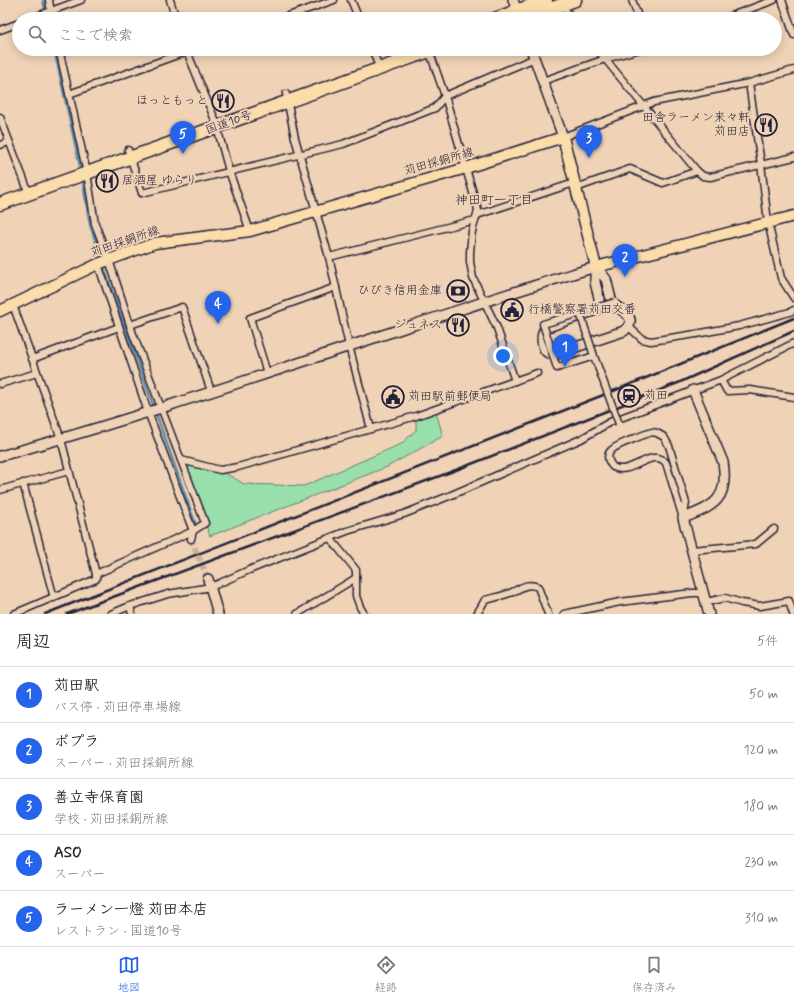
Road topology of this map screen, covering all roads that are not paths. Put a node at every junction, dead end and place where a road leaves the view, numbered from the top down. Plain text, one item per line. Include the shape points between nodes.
1 (48, 0) edge
2 (81, 0) edge
3 (170, 0) edge
4 (334, 0) edge
5 (351, 0) edge
6 (546, 0) edge
7 (575, 0) edge
8 (632, 0) edge
9 (774, 0) edge
10 (782, 0) edge
11 (560, 2) edge
12 (50, 11) joint
13 (174, 12) edge
14 (300, 12) edge
15 (356, 12) edge
16 (518, 12) edge
17 (568, 12) edge
18 (636, 12) edge
19 (742, 12) edge
20 (12, 26) edge
21 (0, 30) edge
22 (794, 35) edge
23 (61, 56) edge
24 (173, 56) edge
25 (191, 56) edge
26 (375, 56) edge
27 (392, 56) edge
28 (413, 56) edge
29 (433, 56) edge
30 (529, 56) edge
31 (534, 56) edge
32 (603, 56) edge
33 (616, 56) edge
34 (605, 59) junction
35 (377, 62) junction
36 (794, 70) edge
37 (543, 81) junction
38 (749, 83) junction
39 (69, 94) junction
40 (445, 96) junction
41 (287, 98) junction
42 (644, 107) junction
43 (0, 117) edge
44 (216, 124) junction
45 (563, 137) junction
46 (9, 142) junction
47 (0, 145) edge
48 (130, 154) junction
49 (299, 155) junction
50 (794, 157) edge
51 (761, 164) junction
52 (466, 168) junction
53 (86, 169) junction
54 (229, 171) junction
55 (697, 171) junction
56 (575, 186) junction
57 (27, 188) junction
58 (0, 197) edge
59 (0, 204) edge
60 (315, 212) junction
61 (794, 216) edge
62 (476, 217) junction
63 (768, 222) junction
64 (250, 231) junction
65 (329, 257) junction
66 (109, 260) junction
67 (98, 264) junction
68 (596, 268) junction
69 (336, 287) junction
70 (794, 298) edge
71 (485, 301) junction
72 (615, 302) dead end
73 (13, 305) junction
74 (0, 310) edge
75 (794, 310) edge
76 (580, 313) junction
77 (130, 325) junction
78 (118, 327) junction
79 (629, 327) junction
80 (794, 343) edge
81 (349, 346) junction
82 (594, 356) junction
83 (32, 359) junction
84 (37, 373) junction
85 (267, 373) junction
86 (537, 373) dead end
87 (721, 380) junction
88 (515, 381) junction
89 (0, 384) edge
90 (693, 390) junction
91 (211, 391) junction
92 (794, 397) edge
93 (162, 408) junction
94 (148, 412) junction
95 (619, 424) dead end
96 (371, 430) junction
97 (61, 440) junction
98 (0, 456) edge
99 (181, 460) junction
100 (69, 471) junction
101 (23, 483) junction
102 (0, 490) edge
103 (683, 518) junction
104 (774, 529) dead end
105 (193, 531) junction
106 (330, 538) junction
107 (191, 539) tunnel mouth
108 (692, 550) junction
109 (96, 574) junction
110 (356, 578) junction
111 (209, 583) junction
112 (54, 598) junction
113 (705, 598) junction
114 (130, 606) junction
115 (14, 614) edge
116 (111, 614) edge
117 (132, 614) edge
118 (218, 614) edge
119 (297, 614) edge
120 (364, 614) edge
121 (477, 614) edge
122 (548, 614) edge
123 (564, 614) edge
124 (709, 614) edge
125 (794, 614) edge

1 - 12 street
2 - 12 street
3 - 13 street
4 - 14 street
5 - 15 street
6 - 16 highway
7 - 11 highway
8 - 18 street
9 - 19 street
10 - 22 street
11 - 16 highway
11 - 17 street
20 - 21 street
23 - 39 street
24 - 39 street
25 - 44 street
26 - 35 street
27 - 35 highway, 国道10号
28 - 41 highway, 国道10号
29 - 40 street
30 - 40 street
31 - 37 street
32 - 34 street
33 - 34 street
34 - 37 street
34 - 42 street
35 - 41 highway, 国道10号
36 - 38 street
37 - 45 street
38 - 42 street via 654,102
38 - 51 street
39 - 53 street
40 - 49 street via 435,108 343,144
40 - 52 street
41 - 44 highway, 国道10号
41 - 49 street
42 - 45 street
42 - 55 street
43 - 46 street
44 - 48 highway, 国道10号
44 - 54 street
45 - 52 main road, 苅田採銅所線
45 - 56 main road
46 - 47 street
46 - 57 street
48 - 53 highway, 国道10号
48 - 54 street via 142,193
49 - 54 street
49 - 60 street
50 - 51 street
51 - 55 street via 710,177 703,176
51 - 63 street
52 - 60 main road, 苅田採銅所線
52 - 62 street via 478,210
53 - 57 highway, 国道10号
53 - 59 highway, 国道10号
53 - 66 street via 95,224
54 - 64 street
55 - 56 street via 663,183 630,169
56 - 62 street
56 - 68 main road
57 - 58 highway, 国道10号
60 - 64 main road, 苅田採銅所線
60 - 65 street
61 - 63 main road
62 - 65 street
62 - 71 street via 470,242 470,262 473,278
63 - 68 main road
63 - 70 street via 781,278
64 - 66 main road, 苅田採銅所線 via 155,243
65 - 69 street
66 - 67 main road, 苅田採銅所線
66 - 77 street
67 - 73 main road, 苅田採銅所線
67 - 78 street
68 - 71 street
68 - 79 street via 606,279 612,303 625,310
68 - 79 street via 595,282 600,300 596,310 545,328 542,340 545,349 555,354 624,331
69 - 81 street
69 - 85 street via 250,318
71 - 81 street
71 - 88 street
72 - 76 street, bridge
73 - 74 main road, 苅田採銅所線
73 - 83 street
75 - 79 street via 739,326 651,341 642,339
76 - 82 street, bridge
76 - 82 street, bridge via 543,324 557,368
77 - 91 street via 182,307
77 - 93 street
78 - 83 street
78 - 94 street
80 - 87 street
81 - 85 street
81 - 96 street
82 - 95 street, bridge
83 - 84 street
84 - 89 street
84 - 97 street
85 - 91 street
86 - 88 street
87 - 90 street
87 - 92 street via 727,391 750,390
88 - 96 street
90 - 103 street via 723,462 725,474 724,486 717,500 707,508
90 - 106 street via 610,422 581,439 449,496
91 - 93 street
93 - 94 street
93 - 99 street
94 - 97 street
94 - 105 street
96 - 99 street via 220,470
97 - 98 street
97 - 100 street
99 - 105 street via 205,523
100 - 101 street
100 - 109 street
101 - 102 street
101 - 112 street
103 - 103 street via 663,460 655,458 626,469 617,469 609,460 608,455 612,448 648,433 657,433 664,437 686,503
103 - 108 street
104 - 108 street via 756,544
105 - 107 street
105 - 109 street
106 - 110 street via 356,570
106 - 111 street
108 - 113 street
109 - 112 street via 96,579
110 - 119 street
110 - 120 street via 356,596
111 - 114 street
111 - 118 street
112 - 115 street
113 - 123 street via 692,593 620,602
113 - 124 street
113 - 125 street via 725,598 760,606 789,601
114 - 116 street
114 - 117 street
121 - 122 street via 485,600 532,585 538,587

